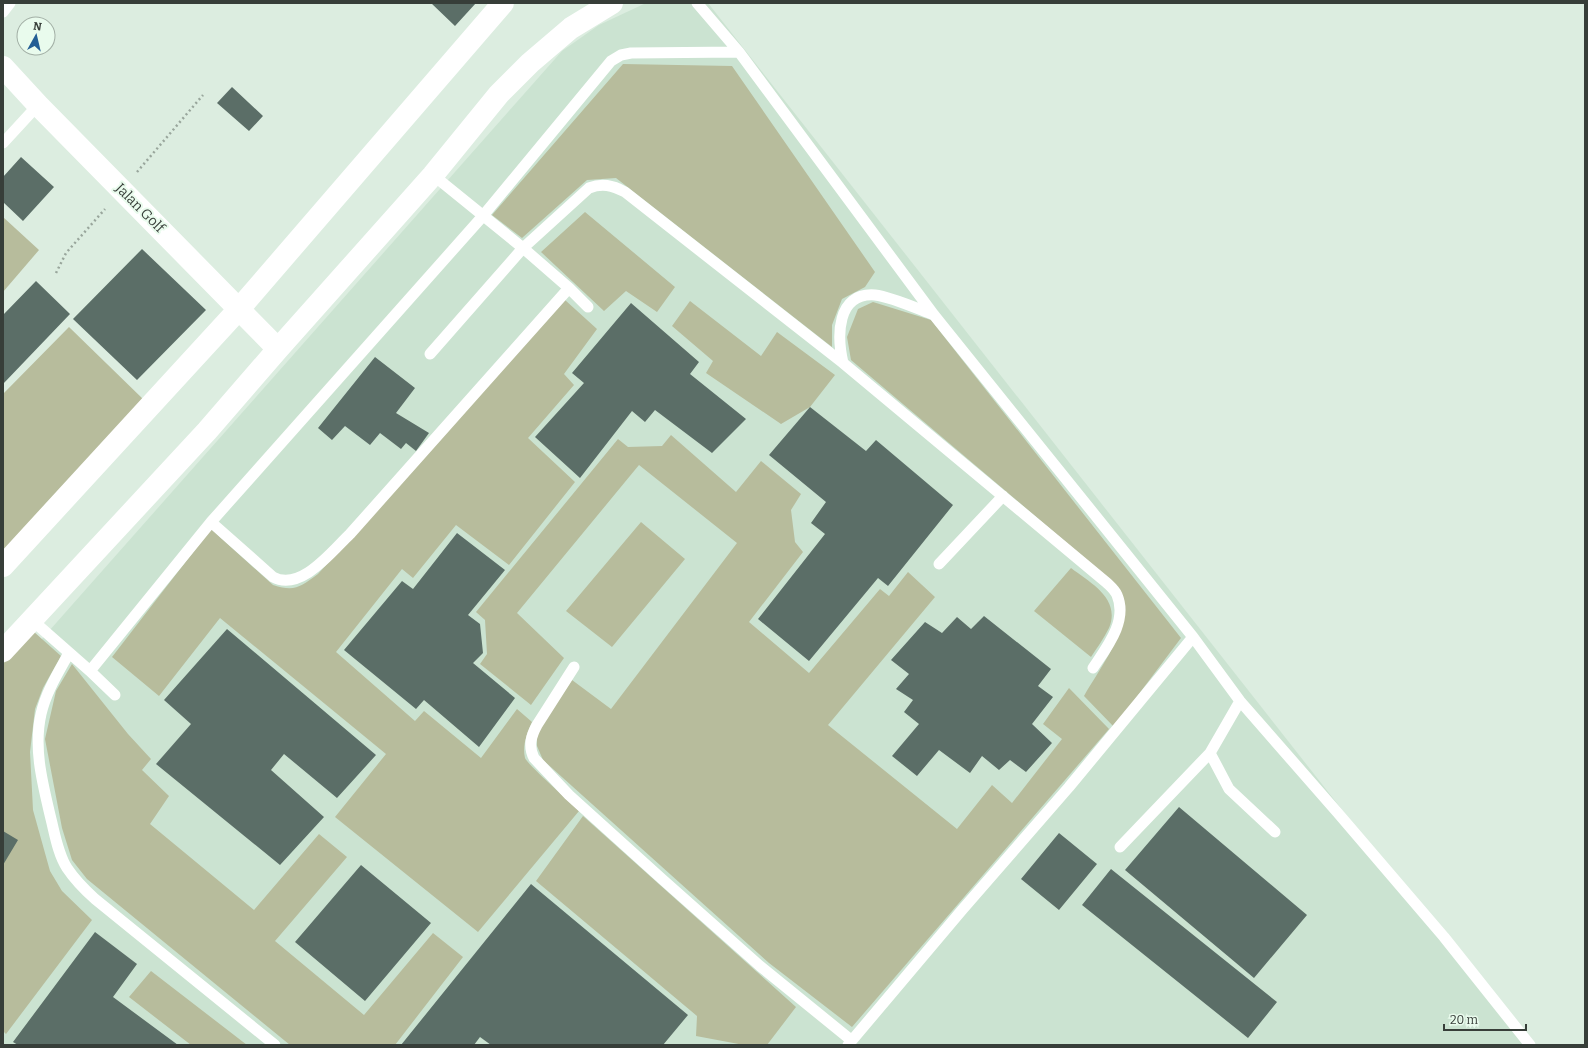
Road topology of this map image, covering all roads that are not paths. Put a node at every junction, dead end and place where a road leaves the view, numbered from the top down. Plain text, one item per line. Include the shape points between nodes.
1 (10, 3) edge
2 (503, 3) edge
3 (612, 3) edge
4 (697, 3) edge
5 (3, 12) edge
6 (739, 52) junction
7 (3, 67) edge
8 (38, 105) junction
9 (3, 143) edge
10 (433, 175) junction
11 (482, 217) junction
12 (523, 248) junction
13 (569, 288) junction
14 (588, 307) dead end
15 (238, 309) junction
16 (934, 315) junction
17 (278, 349) junction
18 (430, 354) dead end
19 (843, 363) junction
20 (1003, 496) junction
21 (211, 522) junction
22 (940, 564) dead end
23 (3, 566) edge
24 (32, 620) junction
25 (1193, 637) junction
26 (3, 650) edge
27 (69, 653) junction
28 (574, 667) dead end
29 (1093, 668) dead end
30 (90, 671) junction
31 (115, 695) dead end
32 (1240, 702) junction
33 (1210, 753) junction
34 (1275, 832) dead end
35 (1120, 847) dead end
36 (849, 1043) edge
37 (275, 1045) edge
38 (1530, 1045) edge

1 - 5 lane
2 - 15 street
3 - 10 street via 571,28 530,63 499,94
4 - 6 lane
6 - 11 lane via 631,53 616,57
6 - 16 lane
7 - 8 street, Jalan Golf
8 - 9 lane
8 - 15 street, Jalan Golf
10 - 11 lane
10 - 17 street
11 - 12 lane
11 - 21 lane
12 - 13 lane
12 - 18 lane
12 - 19 lane via 589,188 608,185 630,196
13 - 14 lane
13 - 21 lane via 350,534 310,571 298,578 278,580
15 - 17 street, Jalan Golf
15 - 23 street
16 - 19 lane via 876,295 856,298 845,310 841,322 840,348
16 - 25 lane
17 - 24 street via 207,431
19 - 20 lane
20 - 22 lane
20 - 29 lane via 1116,593 1120,604 1117,627 1108,647
21 - 30 lane
24 - 26 street
24 - 27 lane
25 - 32 lane
25 - 36 lane via 1069,788
27 - 30 lane
27 - 37 lane via 48,692 41,714 38,738 42,784 56,841 66,867 96,900
28 - 36 lane via 532,734 530,751 534,758 569,795 685,900
30 - 31 lane
32 - 33 lane
32 - 38 lane via 1444,937
33 - 34 lane via 1229,789
33 - 35 lane

